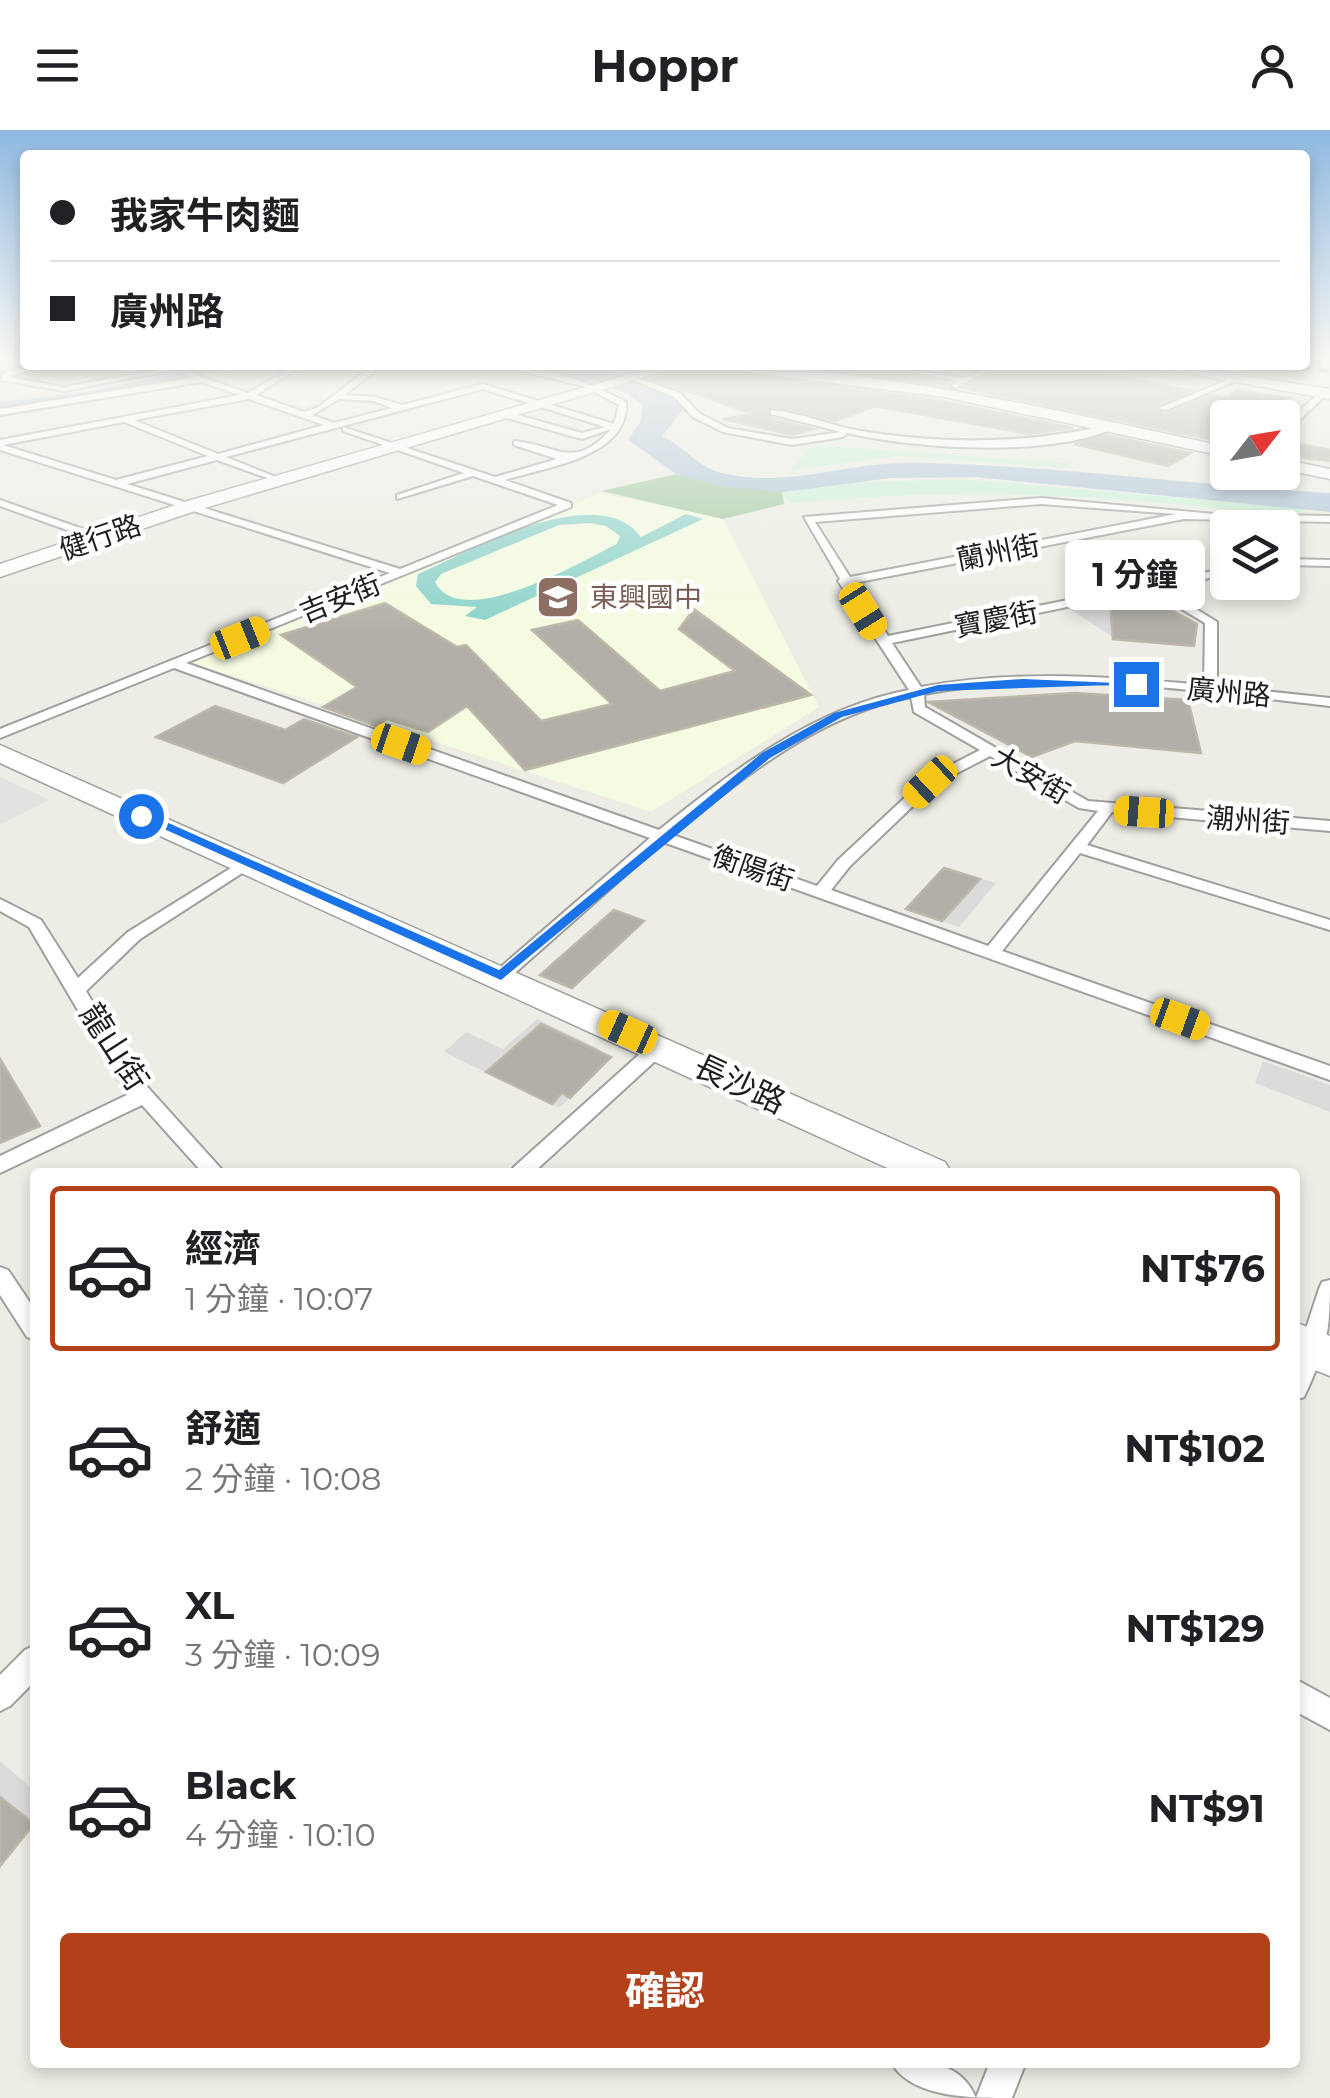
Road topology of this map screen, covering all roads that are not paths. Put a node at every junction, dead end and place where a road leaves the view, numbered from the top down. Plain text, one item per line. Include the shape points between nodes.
1 (8, 448) edge
2 (192, 448) edge
3 (250, 448) edge
4 (392, 448) edge
5 (397, 448) edge
6 (533, 448) edge
7 (592, 448) edge
8 (215, 457) junction
9 (564, 458) junction
10 (1300, 468) edge
11 (469, 474) junction
12 (1330, 474) edge
13 (278, 481) junction
14 (493, 481) junction
15 (114, 484) junction
16 (400, 496) dead end
17 (0, 503) edge
18 (192, 506) junction
19 (1209, 514) junction
20 (1330, 519) edge
21 (99, 538) junction
22 (1300, 562) edge
23 (1330, 563) edge
24 (0, 571) edge
25 (402, 572) junction
26 (1210, 575) edge
27 (844, 581) junction
28 (1153, 587) junction
29 (882, 641) junction
30 (175, 664) junction
31 (1210, 689) junction
32 (917, 692) junction
33 (1330, 702) edge
34 (0, 734) edge
35 (989, 751) junction
36 (0, 753) edge
37 (1107, 810) junction
38 (1330, 826) edge
39 (665, 838) junction
40 (1075, 846) junction
41 (247, 863) junction
42 (822, 892) junction
43 (0, 904) edge
44 (1330, 925) edge
45 (992, 952) junction
46 (501, 976) junction
47 (78, 990) junction
48 (659, 1047) junction
49 (1330, 1073) edge
50 (145, 1096) junction
51 (0, 1164) edge
52 (210, 1168) edge
53 (525, 1168) edge
54 (922, 1168) edge
55 (0, 1276) edge
56 (1330, 1289) edge
57 (30, 1322) edge
58 (1308, 1359) edge
59 (30, 1665) edge
60 (0, 1696) edge
61 (1300, 1697) edge
62 (1330, 1714) edge
63 (917, 2068) edge
64 (1006, 2068) edge
65 (958, 2098) edge
66 (994, 2098) edge

1 - 15 lane
2 - 8 lane
3 - 8 lane
4 - 13 street, 健行路
5 - 11 lane
6 - 9 lane
7 - 9 lane
8 - 13 lane
8 - 15 lane
9 - 14 lane
10 - 12 street
11 - 14 lane
11 - 16 lane
13 - 18 street, 健行路
14 - 25 lane, 吉安街 via 568,505
15 - 18 lane
17 - 21 lane
18 - 21 street, 健行路
18 - 25 lane
19 - 20 lane, 蘭州街
19 - 27 lane, 蘭州街
19 - 27 lane via 1041,501 808,519
21 - 24 street, 健行路
22 - 23 lane
25 - 30 lane, 吉安街
26 - 28 lane, 寶慶街
27 - 29 lane
28 - 29 lane, 寶慶街
28 - 31 lane via 1211,622
29 - 32 lane
30 - 34 lane, 吉安街
30 - 39 lane, 衡陽街
31 - 32 lane, 廣州路 via 1023,682
31 - 33 lane, 廣州路
32 - 35 lane, 大安街 via 919,709
32 - 39 lane, 廣州路 via 838,715 766,755
35 - 37 lane, 大安街 via 1084,805
35 - 42 lane via 930,782
36 - 41 street, 長沙路
37 - 38 lane, 潮州街
37 - 40 lane, 大安街
39 - 42 lane, 衡陽街
39 - 46 lane, 廣州路
40 - 44 lane
40 - 45 lane, 大安街
41 - 46 street, 長沙路
41 - 47 lane, 龍山街 via 138,934 93,969
42 - 45 lane, 衡陽街
43 - 47 lane via 35,924
45 - 49 lane, 衡陽街
46 - 48 street, 長沙路
47 - 50 lane, 龍山街
48 - 53 lane
48 - 54 street, 長沙路
50 - 51 lane
50 - 52 lane, 龍山街
55 - 57 lane
56 - 58 lane
59 - 60 lane
61 - 62 lane
63 - 65 lane
64 - 66 lane

